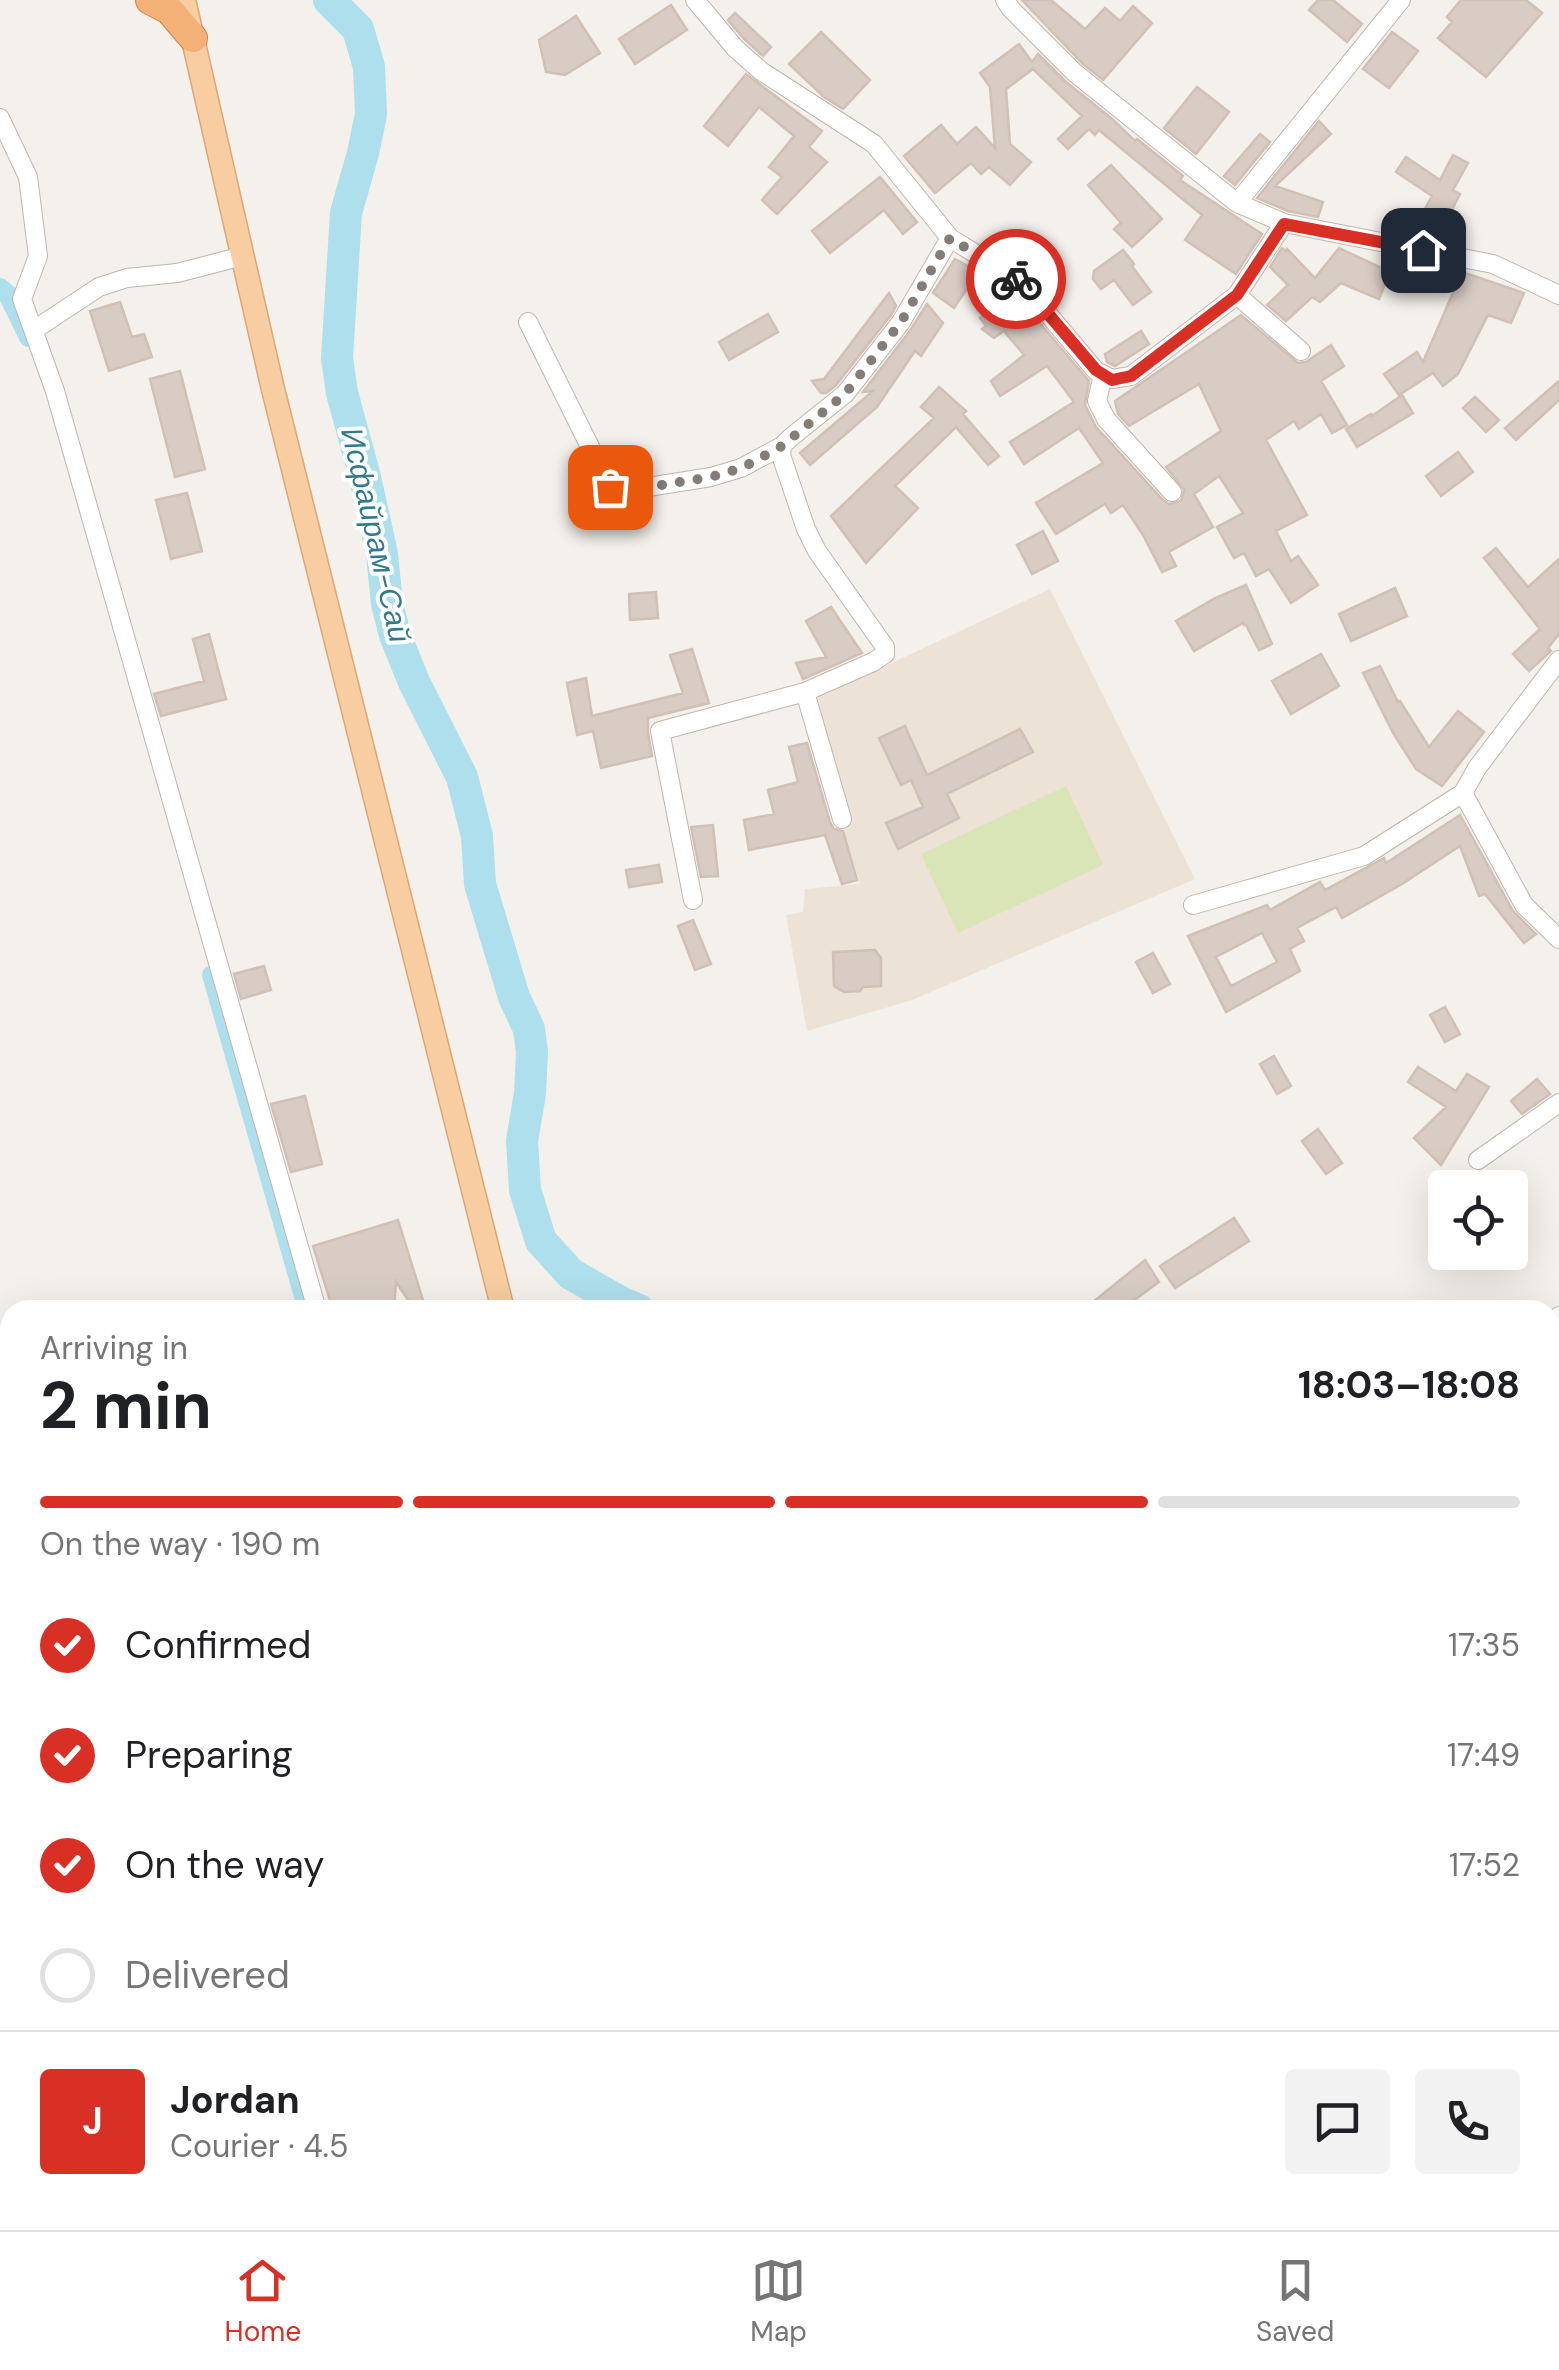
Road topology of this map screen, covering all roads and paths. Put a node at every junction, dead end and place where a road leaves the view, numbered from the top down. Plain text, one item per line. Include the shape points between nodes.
1 (150, 0) edge
2 (184, 0) edge
3 (695, 0) edge
4 (1005, 0) edge
5 (1401, 0) edge
6 (193, 38) junction
7 (0, 118) edge
8 (1237, 203) junction
9 (1284, 224) junction
10 (950, 238) junction
11 (243, 256) junction
12 (1237, 295) junction
13 (1559, 295) edge
14 (528, 322) dead end
15 (34, 330) junction
16 (1301, 351) dead end
17 (1103, 374) junction
18 (782, 446) junction
19 (1172, 492) dead end
20 (1555, 671) edge
21 (805, 692) junction
22 (1463, 793) junction
23 (842, 819) dead end
24 (693, 900) dead end
25 (1194, 905) dead end
26 (1559, 939) edge
27 (1559, 1103) edge
28 (1478, 1160) dead end
29 (315, 1300) edge
30 (501, 1300) edge

1 - 6 highway
2 - 6 main road
3 - 10 street via 761,71 874,144
4 - 8 street via 1075,73
5 - 8 street
6 - 11 main road
7 - 15 street via 28,176 38,256 22,299
8 - 9 street
9 - 12 street
9 - 13 street via 1493,264
10 - 17 street via 1021,282
10 - 18 street via 901,322 845,394
11 - 15 street via 99,287
11 - 30 main road
12 - 16 street
12 - 17 street via 1131,376 1112,380
14 - 18 street via 618,492 711,477
15 - 29 street
17 - 19 street via 1097,401 1106,419
18 - 21 street via 806,529 885,647 874,662
20 - 22 street
21 - 23 street
21 - 24 street via 660,731
22 - 25 street via 1364,856
22 - 26 street via 1524,906
27 - 28 street

